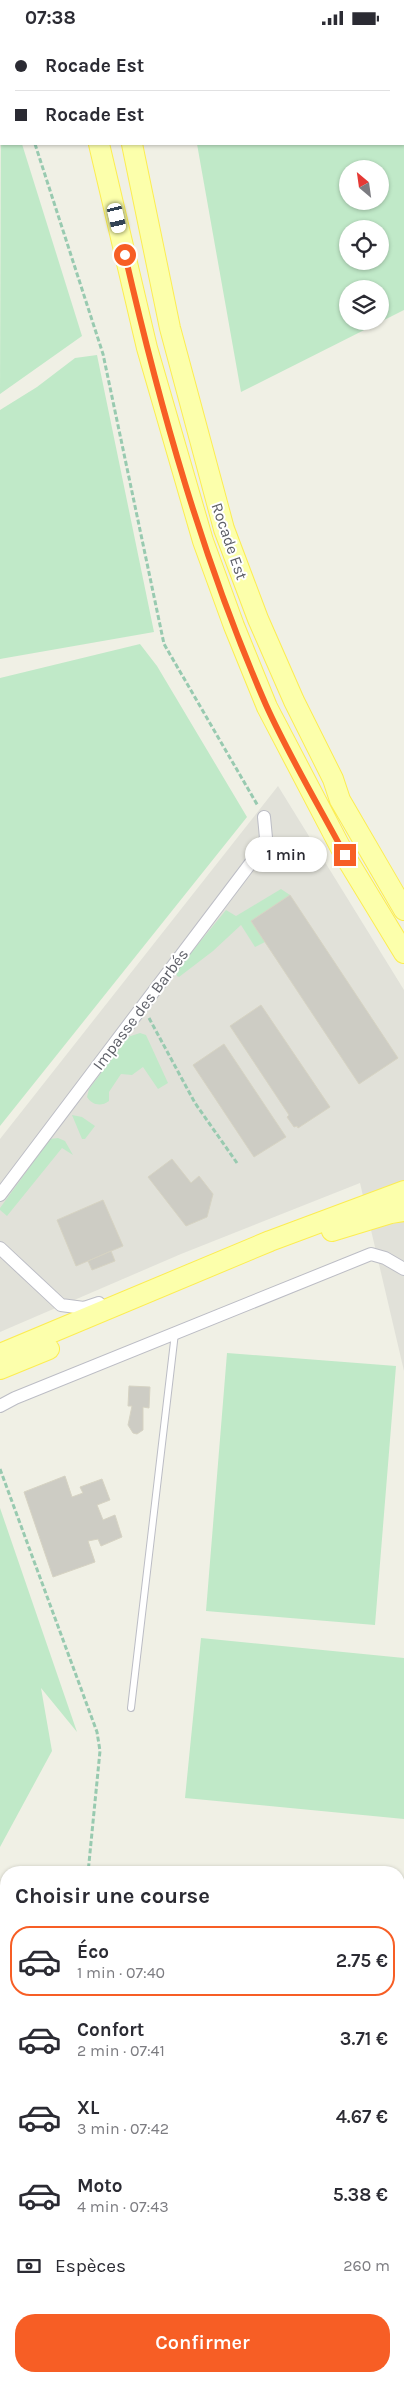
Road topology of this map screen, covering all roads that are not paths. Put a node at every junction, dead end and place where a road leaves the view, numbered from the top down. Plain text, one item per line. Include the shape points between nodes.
1 (100, 145) edge
2 (132, 145) edge
3 (333, 779) junction
4 (264, 817) road end
5 (404, 895) edge
6 (404, 910) edge
7 (404, 953) edge
8 (404, 1191) edge
9 (0, 1195) edge
10 (404, 1211) edge
11 (0, 1248) edge
12 (234, 1257) junction
13 (404, 1269) edge
14 (175, 1333) junction
15 (0, 1354) edge
16 (0, 1369) edge
17 (0, 1407) edge
18 (131, 1708) dead end

1 - 7 main road, Rocade Est via 146,348 202,541 267,707 345,855
2 - 3 main road, Rocade Est via 170,328 224,529 258,619
3 - 5 main road via 347,796
3 - 6 main road, Rocade Est via 340,800
4 - 9 street, Impasse des Barbés via 266,838 256,856
8 - 12 main road
10 - 16 main road via 345,1226
11 - 12 street via 61,1305 84,1309
12 - 15 main road
13 - 14 street via 370,1254
14 - 17 street
14 - 18 lane

